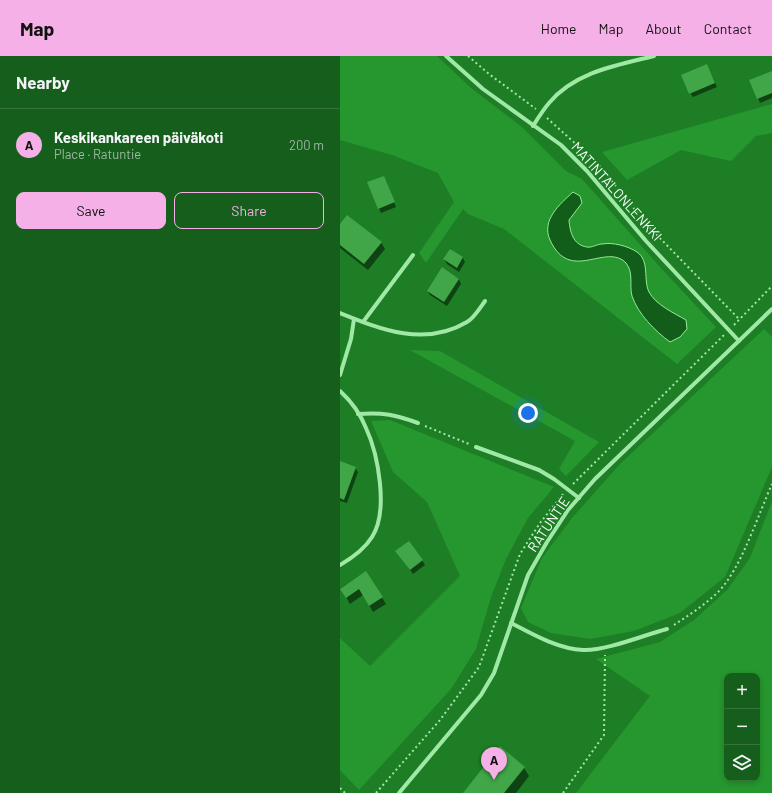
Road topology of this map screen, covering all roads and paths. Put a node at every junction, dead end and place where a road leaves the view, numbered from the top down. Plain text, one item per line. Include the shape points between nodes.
1 (446, 56) edge
2 (654, 56) edge
3 (533, 126) junction
4 (413, 255) dead end
5 (485, 301) dead end
6 (772, 309) edge
7 (340, 313) edge
8 (354, 319) junction
9 (363, 322) junction
10 (739, 341) junction
11 (340, 375) edge
12 (340, 390) edge
13 (358, 414) junction
14 (418, 423) joint
15 (476, 447) joint
16 (772, 484) edge
17 (579, 498) junction
18 (340, 565) edge
19 (511, 623) junction
20 (667, 628) joint
21 (605, 646) junction
22 (340, 788) edge
23 (345, 793) edge
24 (399, 793) edge
25 (563, 793) edge

1 - 3 street, MATINTALONLENKKI via 483,89
2 - 3 street via 604,69 565,87 549,102
3 - 10 street, MATINTALONLENKKI via 561,146 588,171 646,241
4 - 9 street
5 - 9 street via 468,321 444,333 420,335 392,332
6 - 10 street, RATUNTIE
7 - 8 street
8 - 9 street
8 - 11 street via 351,340
10 - 17 street, RATUNTIE
12 - 13 street
13 - 14 street via 383,412
13 - 18 street via 374,449 381,501 372,537 357,554
14 - 15 path
15 - 17 street via 539,470
16 - 20 path via 737,565 719,591 693,613
17 - 19 street, RATUNTIE via 546,542 528,575
19 - 21 street via 562,645 583,650
19 - 24 street, RATUNTIE via 494,672 481,696
20 - 21 street
21 - 25 path via 604,735
22 - 23 path

